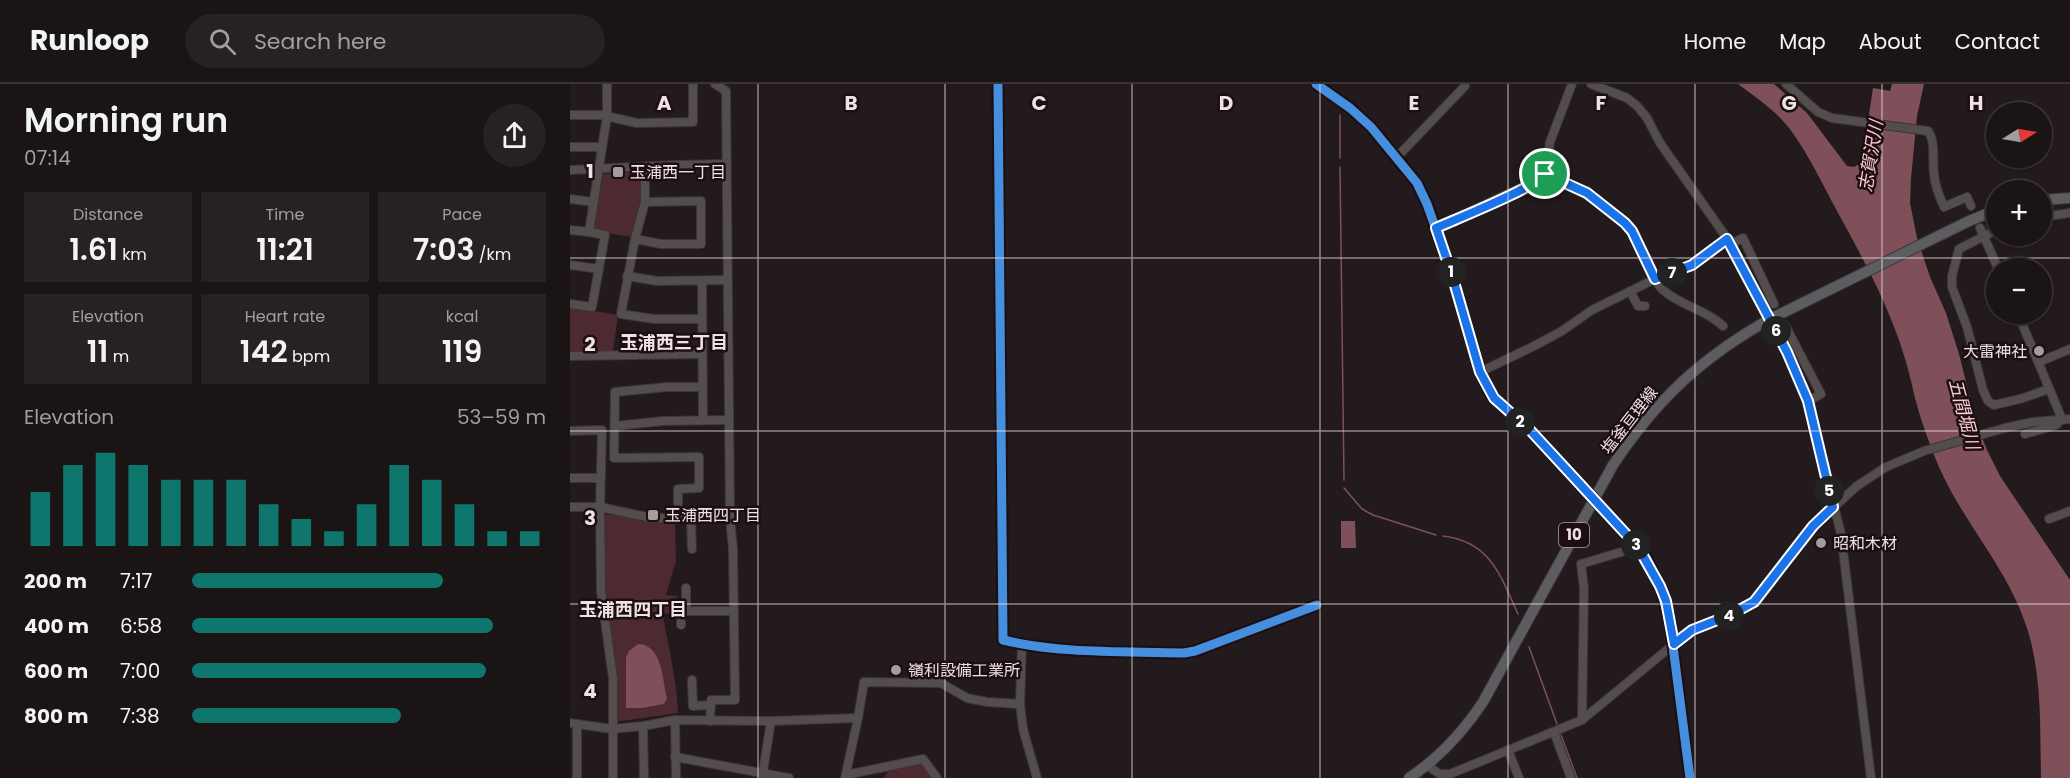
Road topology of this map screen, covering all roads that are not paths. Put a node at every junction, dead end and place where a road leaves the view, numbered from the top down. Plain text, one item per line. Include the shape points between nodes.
1 (607, 84) edge
2 (693, 84) edge
3 (715, 84) edge
4 (998, 84) edge
5 (1572, 84) edge
6 (1591, 84) edge
7 (1786, 84) edge
8 (1319, 85) edge
9 (1465, 86) dead end
10 (570, 115) edge
11 (607, 116) junction
12 (570, 147) edge
13 (602, 147) junction
14 (1397, 157) junction
15 (726, 164) junction
16 (645, 167) junction
17 (570, 170) edge
18 (598, 170) junction
19 (1545, 174) junction
20 (2070, 198) edge
21 (570, 199) edge
22 (2052, 199) edge
23 (593, 202) junction
24 (645, 202) junction
25 (1971, 206) dead end
26 (2070, 213) edge
27 (1986, 214) edge
28 (2052, 216) edge
29 (1436, 228) junction
30 (570, 230) edge
31 (589, 232) junction
32 (1986, 232) edge
33 (1982, 233) junction
34 (635, 239) junction
35 (1729, 241) junction
36 (1993, 258) edge
37 (570, 265) edge
38 (599, 268) junction
39 (627, 276) junction
40 (1655, 279) junction
41 (702, 280) junction
42 (727, 280) junction
43 (1630, 291) junction
44 (570, 304) edge
45 (1774, 304) dead end
46 (1645, 306) dead end
47 (702, 319) junction
48 (1770, 319) junction
49 (2022, 324) edge
50 (1785, 325) dead end
51 (1723, 326) dead end
52 (2070, 349) edge
53 (702, 354) junction
54 (570, 356) edge
55 (2039, 362) junction
56 (1480, 372) junction
57 (702, 387) junction
58 (2049, 389) junction
59 (1808, 401) junction
60 (2066, 419) edge
61 (703, 420) junction
62 (729, 420) junction
63 (615, 426) junction
64 (570, 431) edge
65 (2025, 434) dead end
66 (570, 478) edge
67 (601, 478) junction
68 (1594, 498) junction
69 (570, 507) edge
70 (600, 507) junction
71 (1833, 507) junction
72 (2070, 511) edge
73 (729, 518) junction
74 (678, 519) junction
75 (691, 519) junction
76 (2049, 519) dead end
77 (1638, 547) junction
78 (692, 549) dead end
79 (686, 588) dead end
80 (1317, 605) dead end
81 (686, 611) junction
82 (734, 611) junction
83 (681, 625) dead end
84 (1022, 644) junction
85 (1674, 644) junction
86 (692, 680) dead end
87 (1020, 704) junction
88 (711, 705) junction
89 (858, 718) junction
90 (675, 720) junction
91 (1582, 720) junction
92 (710, 721) junction
93 (771, 721) junction
94 (573, 724) edge
95 (643, 726) junction
96 (612, 729) junction
97 (1554, 732) junction
98 (1508, 750) junction
99 (675, 757) junction
100 (1426, 765) junction
101 (885, 768) junction
102 (762, 775) edge
103 (845, 777) edge
104 (577, 778) edge
105 (613, 778) edge
106 (644, 778) edge
107 (676, 778) edge
108 (789, 778) edge
109 (881, 778) edge
110 (937, 778) edge
111 (1037, 778) edge
112 (1409, 778) edge
113 (1519, 778) edge
114 (1571, 778) edge
115 (1690, 778) edge
116 (1871, 778) edge

1 - 11 street
2 - 11 street via 693,122 637,123
3 - 15 street via 726,91
4 - 84 street via 1003,640
5 - 19 street via 1550,142
6 - 35 street via 1637,106
7 - 25 street via 1818,112 1832,118 1928,131 1937,192 1944,207 1967,197
8 - 14 street via 1358,115
9 - 14 street
10 - 11 street
11 - 13 street
12 - 13 street
13 - 18 street
14 - 29 street via 1417,183
15 - 16 street
15 - 42 street
16 - 18 street
16 - 24 street
17 - 18 street
18 - 23 street
19 - 29 street via 1524,188
19 - 40 street via 1587,193 1625,223
20 - 22 main road
21 - 23 street
23 - 31 street
24 - 34 street
24 - 34 street via 701,201 701,244 661,244
26 - 28 street
27 - 48 main road, 塩釜亘理線 / 10
29 - 56 street
30 - 31 street
31 - 38 street via 605,235
32 - 33 street
33 - 36 street
33 - 58 street via 1959,249 1952,287 1983,390 1994,405
34 - 39 street
35 - 40 street via 1692,265
35 - 45 street via 1743,238
35 - 48 street
37 - 38 street
38 - 44 street via 592,306
39 - 41 street via 657,281
39 - 47 street via 621,314
40 - 43 street
40 - 51 street via 1666,292
41 - 42 street
41 - 47 street
42 - 62 street
43 - 46 street via 1638,306
43 - 56 street
47 - 53 street
48 - 59 street
48 - 68 main road, 塩釜亘理線 / 10 via 1714,354 1674,388 1629,440
49 - 55 street
50 - 59 street via 1821,394
52 - 55 street
53 - 54 street
53 - 57 street
55 - 58 street
56 - 68 street via 1494,398
57 - 61 street
57 - 63 street via 615,392
58 - 60 street
59 - 71 street
60 - 65 street
60 - 71 street via 2026,423 1924,451 1886,467
61 - 62 street
61 - 63 street
62 - 73 street
63 - 74 street via 614,459 699,457 699,488 678,489
64 - 67 street via 602,430
66 - 67 street
67 - 70 street
68 - 77 street
68 - 100 main road, 塩釜亘理線 / 10 via 1483,702 1464,729
69 - 70 street
70 - 74 street
70 - 96 street via 601,591 613,679
71 - 85 street via 1813,526 1754,602 1692,630
71 - 116 street via 1841,534
72 - 76 street
73 - 75 street
73 - 82 street
74 - 75 street
75 - 78 street
77 - 85 street via 1666,601
77 - 91 street via 1581,564
79 - 81 street
80 - 84 street via 1184,653 1077,651
81 - 82 street
81 - 83 street via 681,611
82 - 88 street via 735,700 711,700
84 - 87 street
85 - 91 street
85 - 115 street
86 - 88 street via 693,706
87 - 89 street via 967,698 934,682 864,682
87 - 111 street via 1024,736
88 - 92 street
89 - 93 street
89 - 103 street
90 - 92 street
90 - 95 street
90 - 99 street
91 - 97 street
92 - 93 street
93 - 102 street
94 - 96 street
94 - 104 street
95 - 96 street
95 - 106 street
96 - 105 street
97 - 98 street
97 - 114 street
98 - 100 street via 1450,774 1440,774
98 - 113 street
99 - 102 street
99 - 107 street
100 - 112 main road, 塩釜亘理線 / 10
101 - 103 street
101 - 109 street
101 - 110 street via 923,759
102 - 108 street

